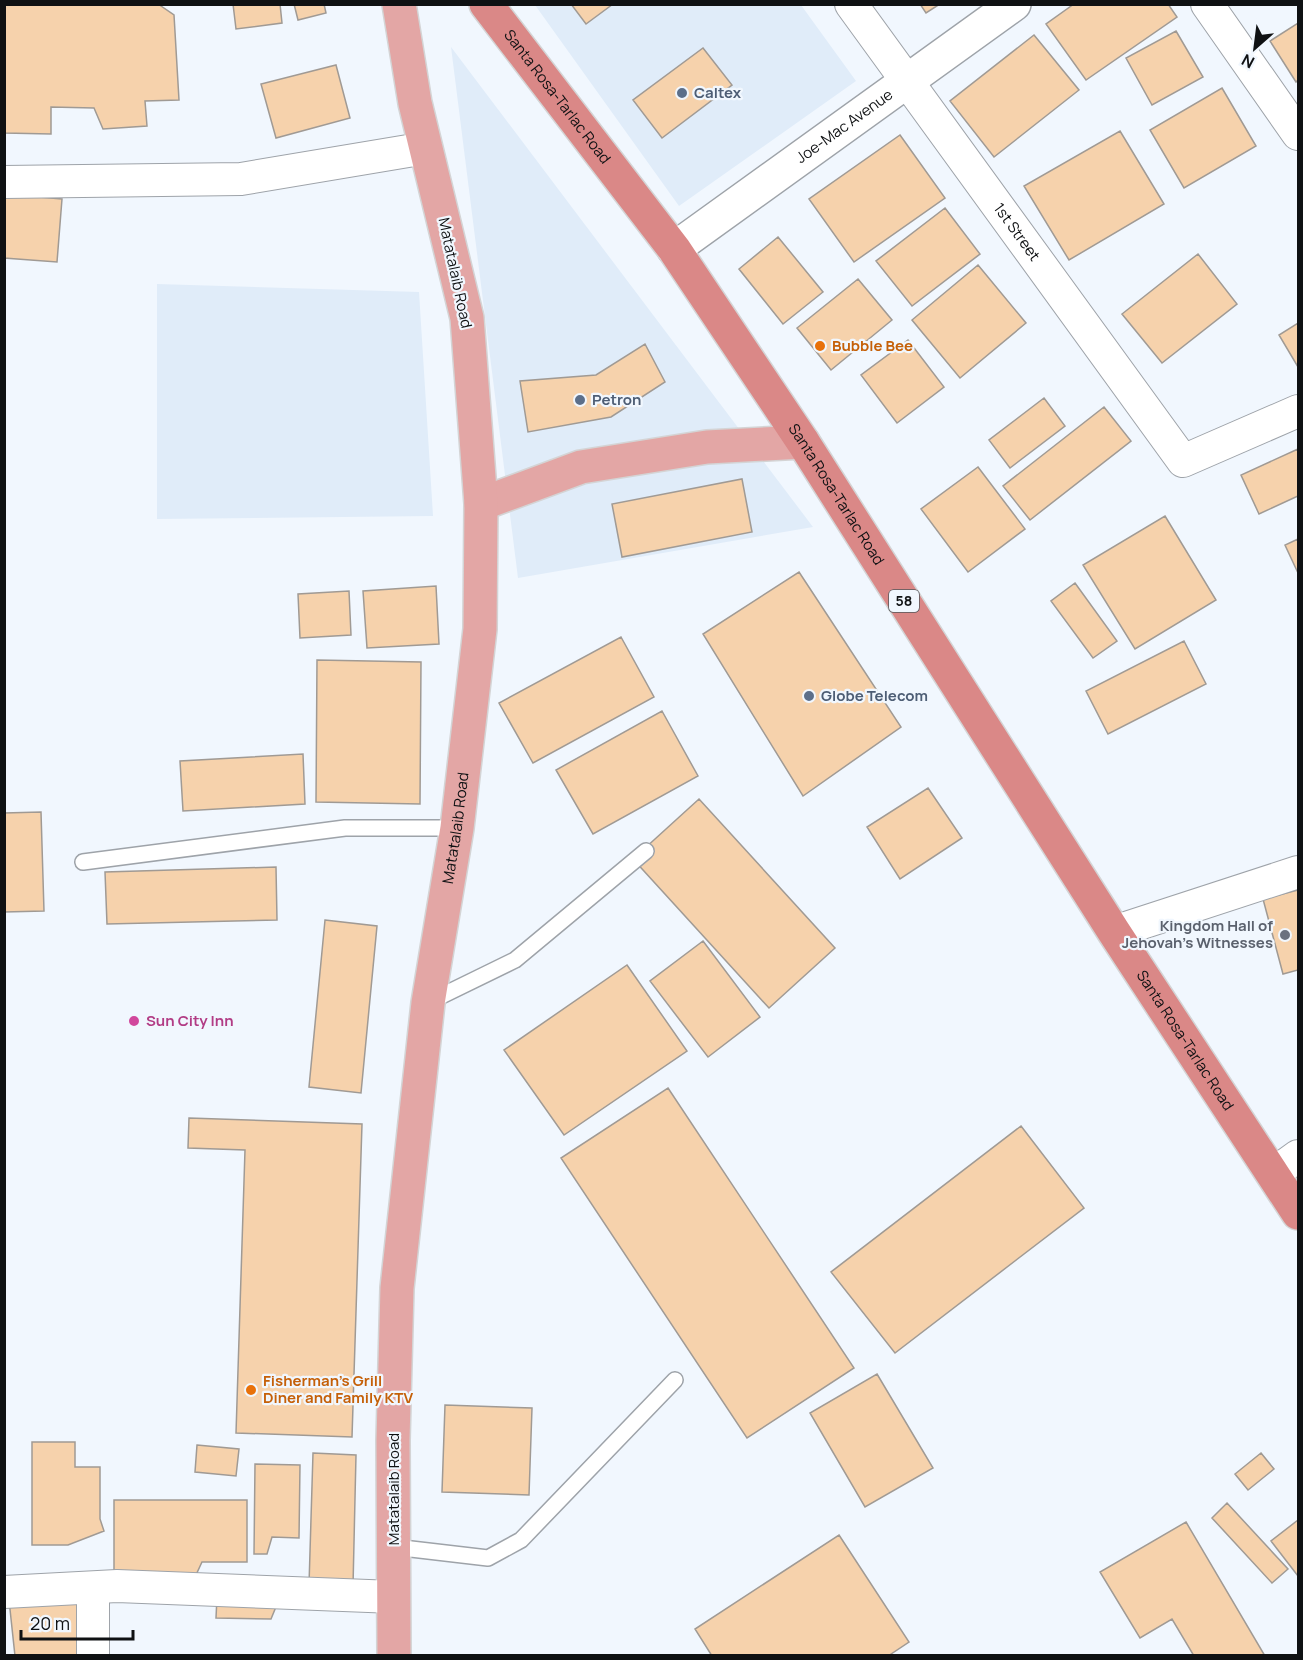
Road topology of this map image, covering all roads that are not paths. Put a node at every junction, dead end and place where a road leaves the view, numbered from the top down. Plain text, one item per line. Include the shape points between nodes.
1 (399, 4) edge
2 (486, 4) edge
3 (851, 4) edge
4 (1014, 4) edge
5 (1207, 4) edge
6 (907, 80) junction
7 (1299, 134) edge
8 (426, 148) junction
9 (4, 182) edge
10 (674, 249) junction
11 (1299, 411) edge
12 (803, 442) junction
13 (481, 504) junction
14 (457, 828) junction
15 (646, 851) dead end
16 (83, 862) dead end
17 (1299, 873) edge
18 (1114, 932) junction
19 (428, 1002) junction
20 (1286, 1165) edge
21 (1299, 1213) edge
22 (675, 1380) dead end
23 (394, 1547) junction
24 (93, 1588) junction
25 (4, 1592) edge
26 (394, 1597) junction
27 (93, 1656) edge
28 (394, 1656) edge

1 - 8 main road, Matatalaib Road
2 - 10 highway, Santa Rosa-Tarlac Road / 58
3 - 6 street, 1st Street
4 - 6 street, Joe-Mac Avenue
5 - 7 street
6 - 10 street, Joe-Mac Avenue
6 - 11 street, 1st Street via 1183,461
8 - 9 street via 241,179
8 - 13 main road, Matatalaib Road via 467,318
10 - 12 highway, Santa Rosa-Tarlac Road / 58
12 - 13 main road via 707,447 581,467
12 - 18 highway, Santa Rosa-Tarlac Road / 58
13 - 14 main road, Matatalaib Road via 480,630
14 - 16 lane via 345,828
14 - 19 main road, Matatalaib Road
15 - 19 lane via 515,960
17 - 18 street
18 - 20 highway, Santa Rosa-Tarlac Road / 58
19 - 23 main road, Matatalaib Road via 397,1288
20 - 21 highway, Santa Rosa-Tarlac Road / 58
22 - 23 lane via 521,1540 488,1558
23 - 26 main road, Matatalaib Road
24 - 25 street
24 - 26 street
24 - 27 street
26 - 28 main road, Matatalaib Road

